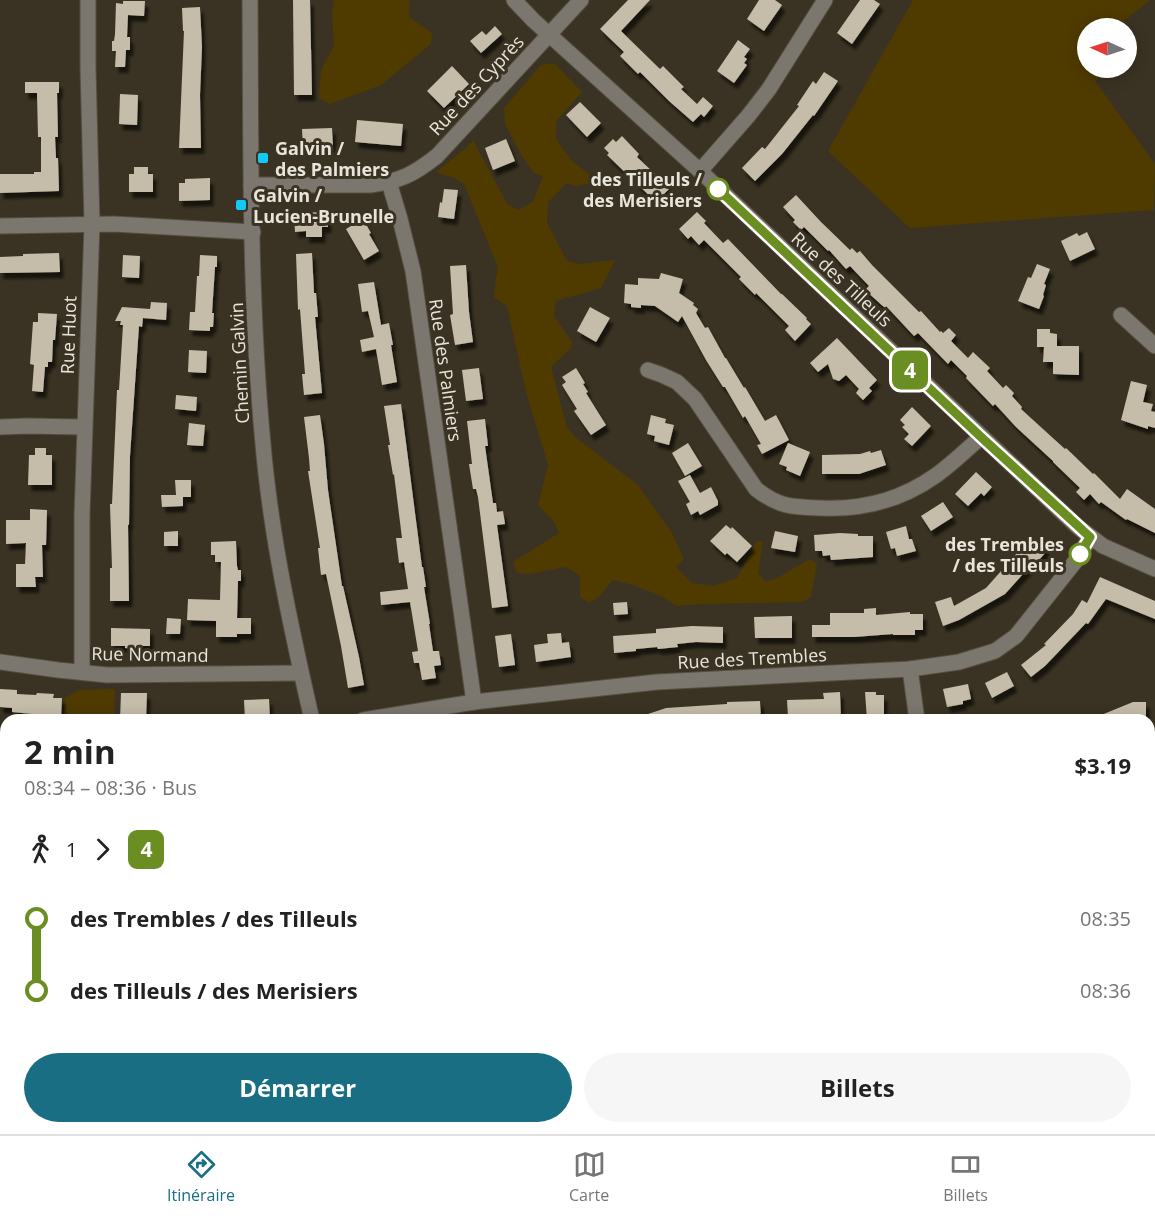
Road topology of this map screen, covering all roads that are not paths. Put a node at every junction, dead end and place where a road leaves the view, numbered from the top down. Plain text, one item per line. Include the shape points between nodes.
1 (88, 0) edge
2 (250, 0) edge
3 (514, 0) edge
4 (581, 0) edge
5 (825, 0) edge
6 (550, 35) junction
7 (700, 171) junction
8 (389, 182) junction
9 (251, 185) junction
10 (92, 224) junction
11 (0, 226) edge
12 (253, 232) junction
13 (1121, 315) dead end
14 (1155, 346) edge
15 (648, 370) dead end
16 (0, 427) edge
17 (84, 428) junction
18 (981, 437) junction
19 (1090, 537) junction
20 (1155, 569) edge
21 (0, 662) edge
22 (910, 669) junction
23 (82, 672) junction
24 (301, 673) junction
25 (474, 702) junction
26 (311, 714) edge
27 (400, 714) edge
28 (916, 714) edge

1 - 10 street, Rue Huot
2 - 9 street, Chemin Galvin
3 - 6 street, Rue des Tilleuls
4 - 6 street, Rue des Cyprès
5 - 7 street via 769,89
6 - 7 street, Rue des Tilleuls
6 - 8 street, Rue des Cyprès via 437,156 405,177
7 - 18 street, Rue des Tilleuls
8 - 9 street
8 - 25 street, Rue des Palmiers via 413,271
9 - 12 street, Chemin Galvin
10 - 11 street
10 - 12 street
10 - 17 street, Rue Huot
12 - 24 street, Chemin Galvin via 255,333 267,481
13 - 14 street
15 - 18 street via 677,382 695,399 756,489 790,507 858,507 883,501 936,476
16 - 17 street
17 - 23 street, Rue Huot
18 - 19 street, Rue des Tilleuls
19 - 20 street, Rue des Tilleuls
19 - 22 street, Rue des Trembles via 1016,636 986,654
21 - 23 street, Rue Normand
22 - 25 street, Rue des Trembles via 657,682
22 - 28 street
23 - 24 street, Rue Normand
24 - 26 street, Chemin Galvin
25 - 27 street, Rue des Trembles

